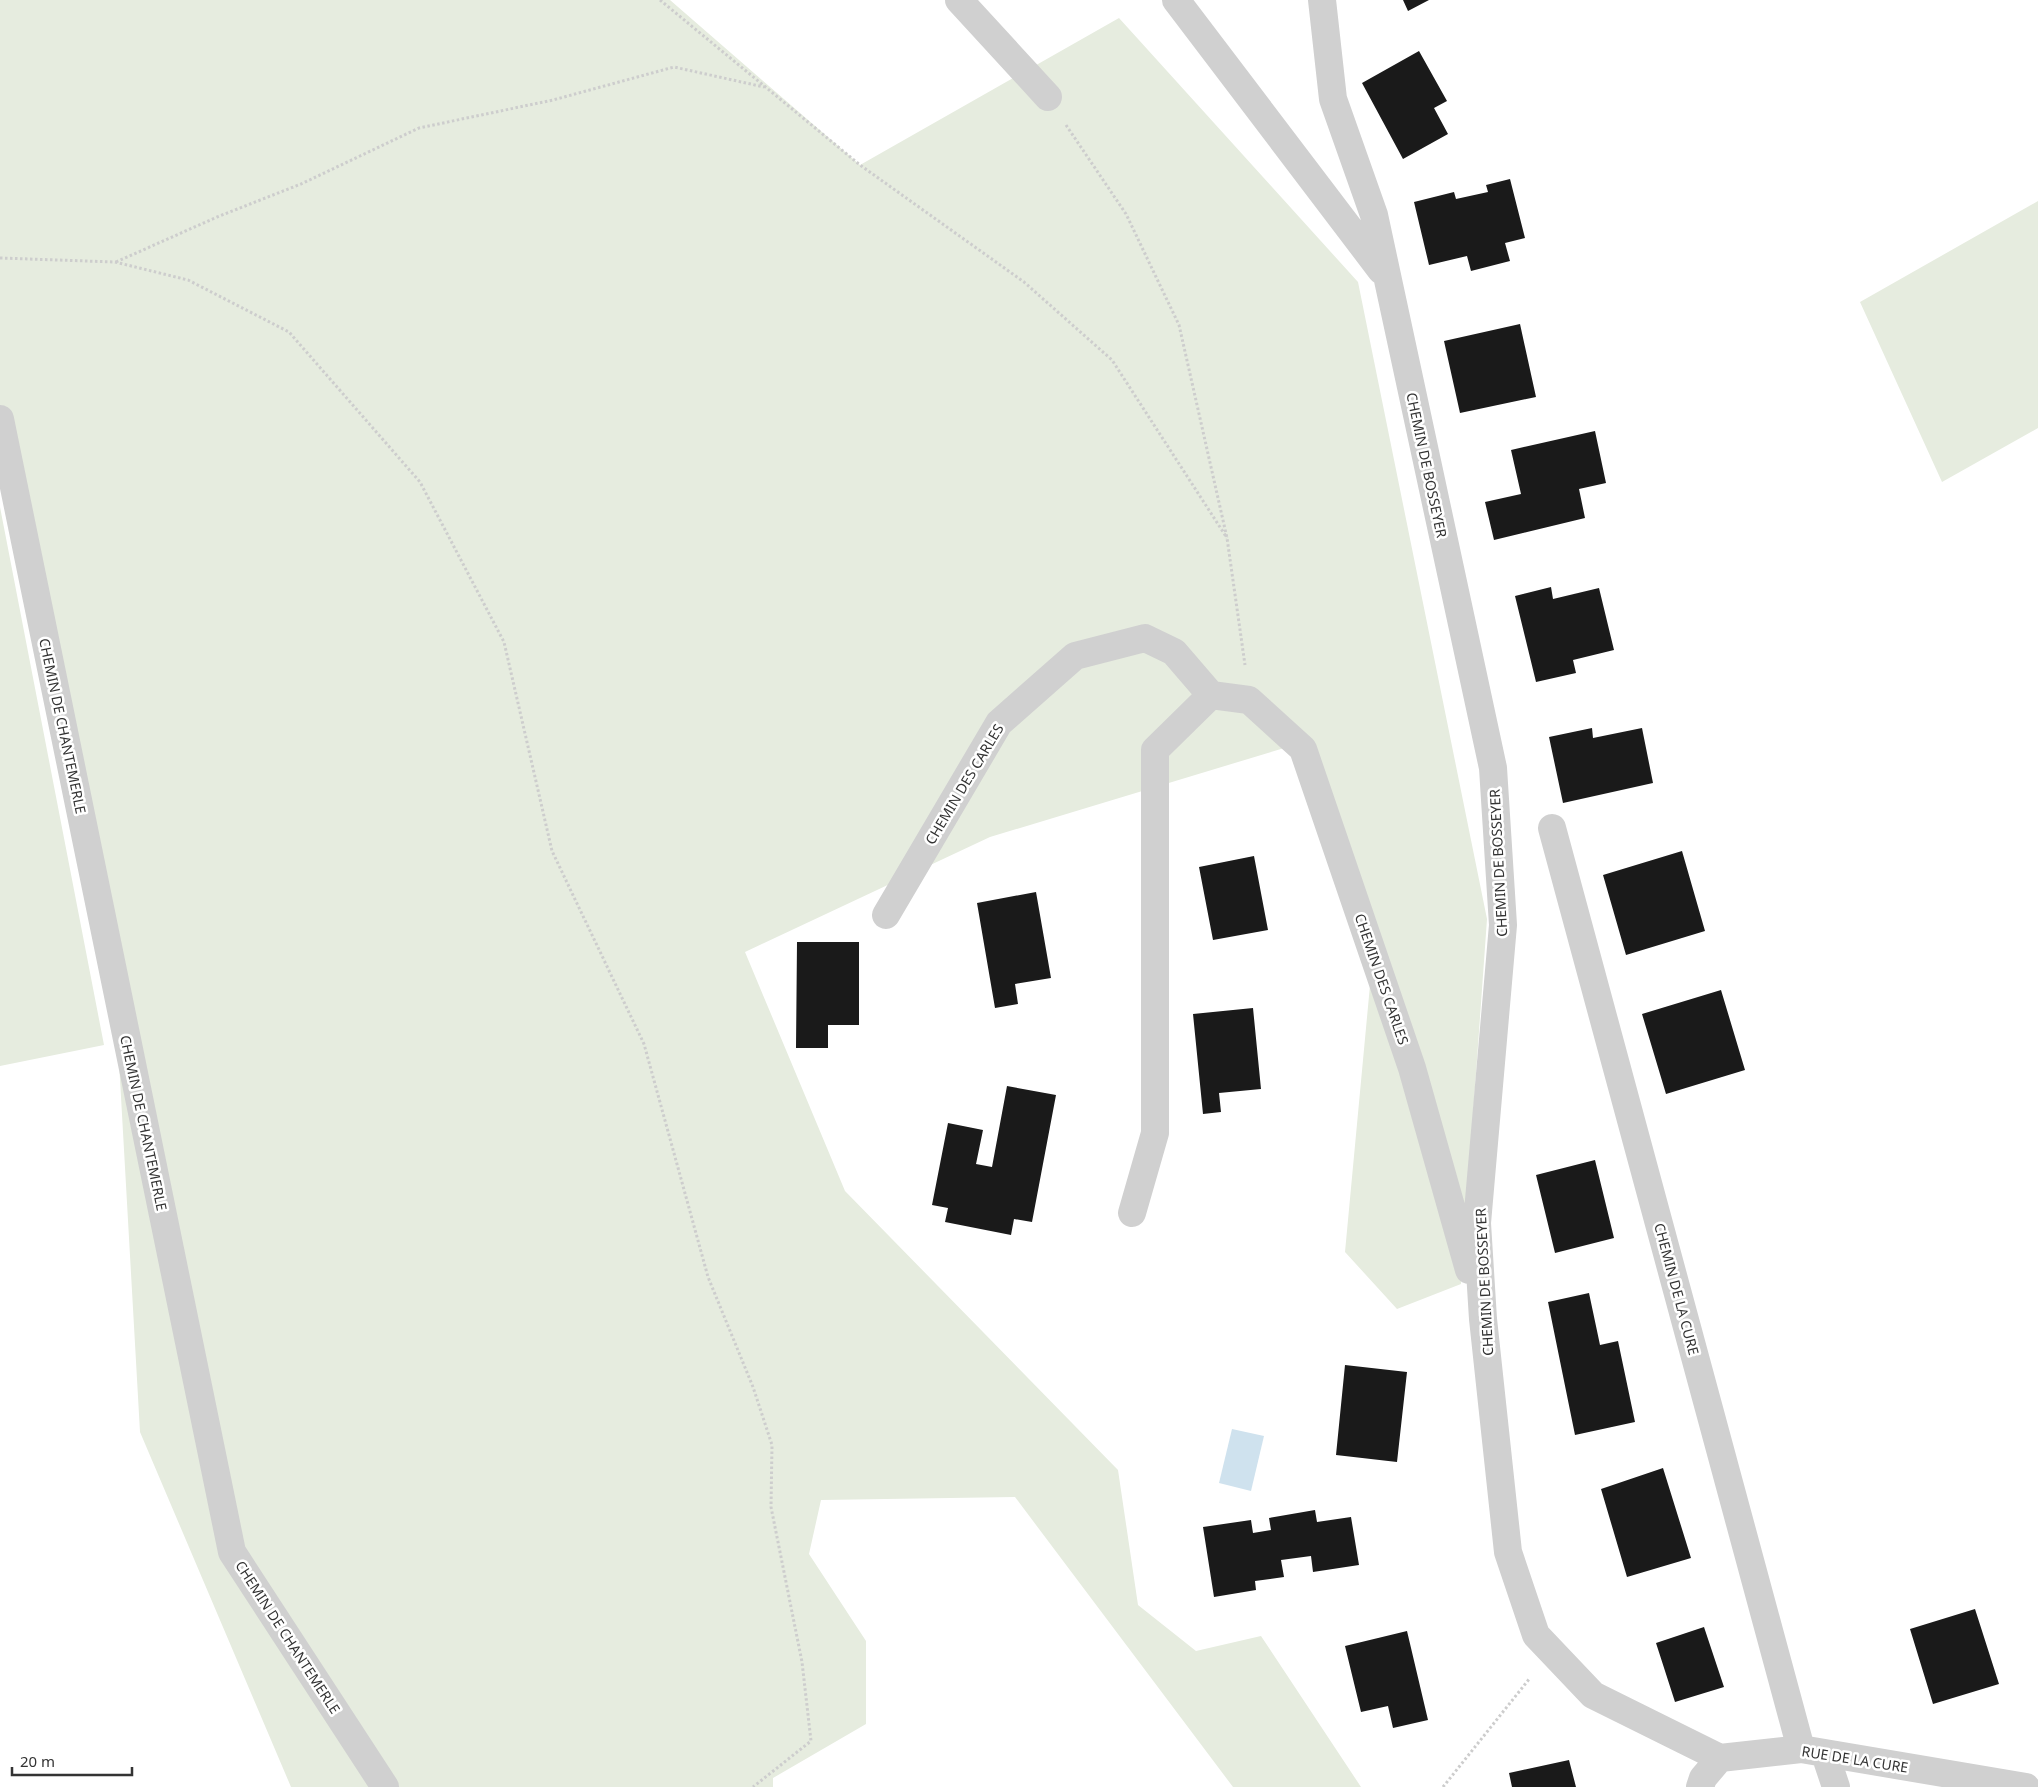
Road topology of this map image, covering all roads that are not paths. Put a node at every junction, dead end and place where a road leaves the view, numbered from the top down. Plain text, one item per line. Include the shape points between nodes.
1 (959, 0) edge
2 (1176, 0) edge
3 (1322, 0) edge
4 (1048, 97) road end
5 (1386, 277) junction
6 (0, 419) edge
7 (1211, 695) junction
8 (1552, 828) dead end
9 (886, 915) dead end
10 (1132, 1213) dead end
11 (1483, 1319) junction
12 (1813, 1752) junction
13 (1720, 1758) junction
14 (385, 1787) edge
15 (1700, 1787) edge
16 (1836, 1787) edge
17 (2026, 1787) edge

1 - 4 street
2 - 5 street
3 - 5 street, CHEMIN DE BOSSEYER via 1333,99 1374,215
5 - 11 street, CHEMIN DE BOSSEYER via 1492,768 1503,924 1477,1223
6 - 14 street, CHEMIN DE CHANTEMERLE via 232,1552
7 - 9 street, CHEMIN DES CARLES via 1174,652 1144,638 1075,656 999,723
7 - 10 street via 1155,750 1156,1133
7 - 11 street, CHEMIN DES CARLES via 1249,700 1303,749 1412,1068
8 - 12 street, CHEMIN DE LA CURE
11 - 13 street, CHEMIN DE BOSSEYER via 1508,1552 1536,1635 1593,1694
12 - 13 street, RUE DE LA CURE
12 - 16 street, CHEMIN DE LA CURE
12 - 17 street, RUE DE LA CURE
13 - 15 street via 1703,1778

